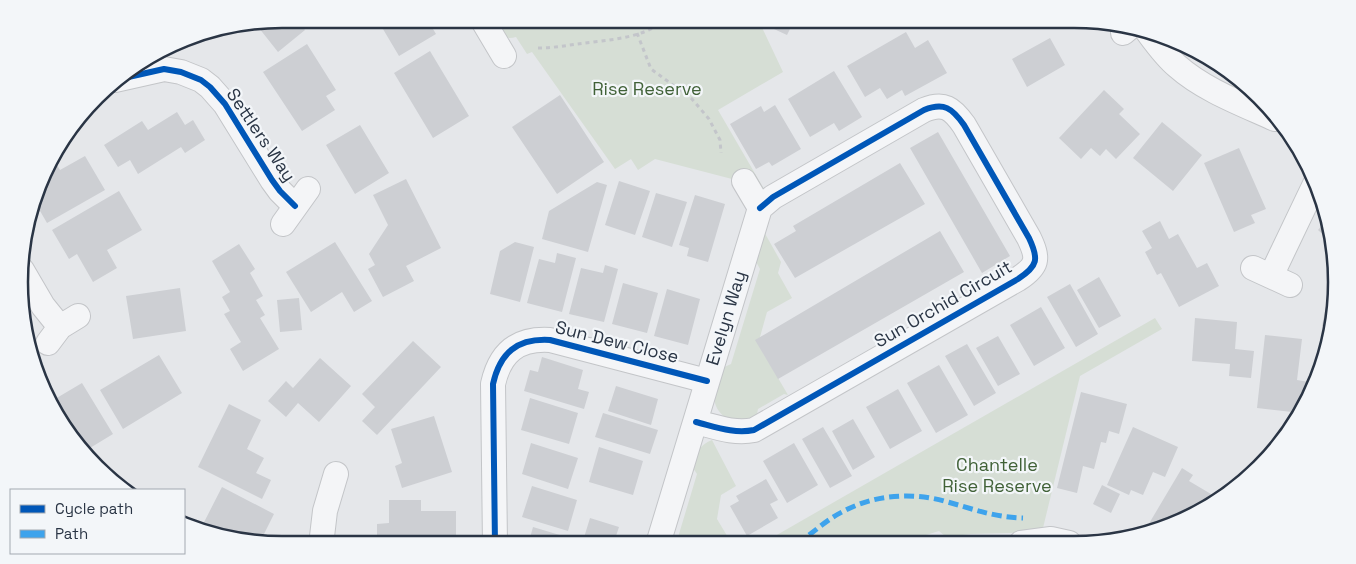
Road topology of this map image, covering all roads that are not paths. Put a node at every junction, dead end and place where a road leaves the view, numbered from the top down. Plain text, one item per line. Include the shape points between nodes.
1 (490, 28) edge
2 (1154, 40) edge
3 (512, 54) road end
4 (132, 76) edge
5 (1267, 116) edge
6 (744, 181) dead end
7 (1312, 191) edge
8 (295, 206) dead end
9 (760, 208) junction
10 (1271, 276) dead end
11 (28, 280) edge
12 (62, 329) dead end
13 (707, 381) junction
14 (696, 422) junction
15 (336, 474) dead end
16 (322, 536) edge
17 (495, 536) edge
18 (660, 536) edge

1 - 3 street
2 - 5 street via 1189,76
4 - 8 street, Settlers Way via 164,69 181,72 210,87 225,104 272,180
6 - 9 street
7 - 10 street
9 - 13 street, Evelyn Way
9 - 14 street, Sun Orchid Circuit via 773,197 924,110 944,107 954,112 964,125 1028,238 1036,261 1018,279 754,430 731,431
11 - 12 street
13 - 14 street, Evelyn Way
13 - 17 street, Sun Dew Close via 550,340 528,341 511,350 499,364 493,384
14 - 18 street, Evelyn Way
15 - 16 street via 325,511

